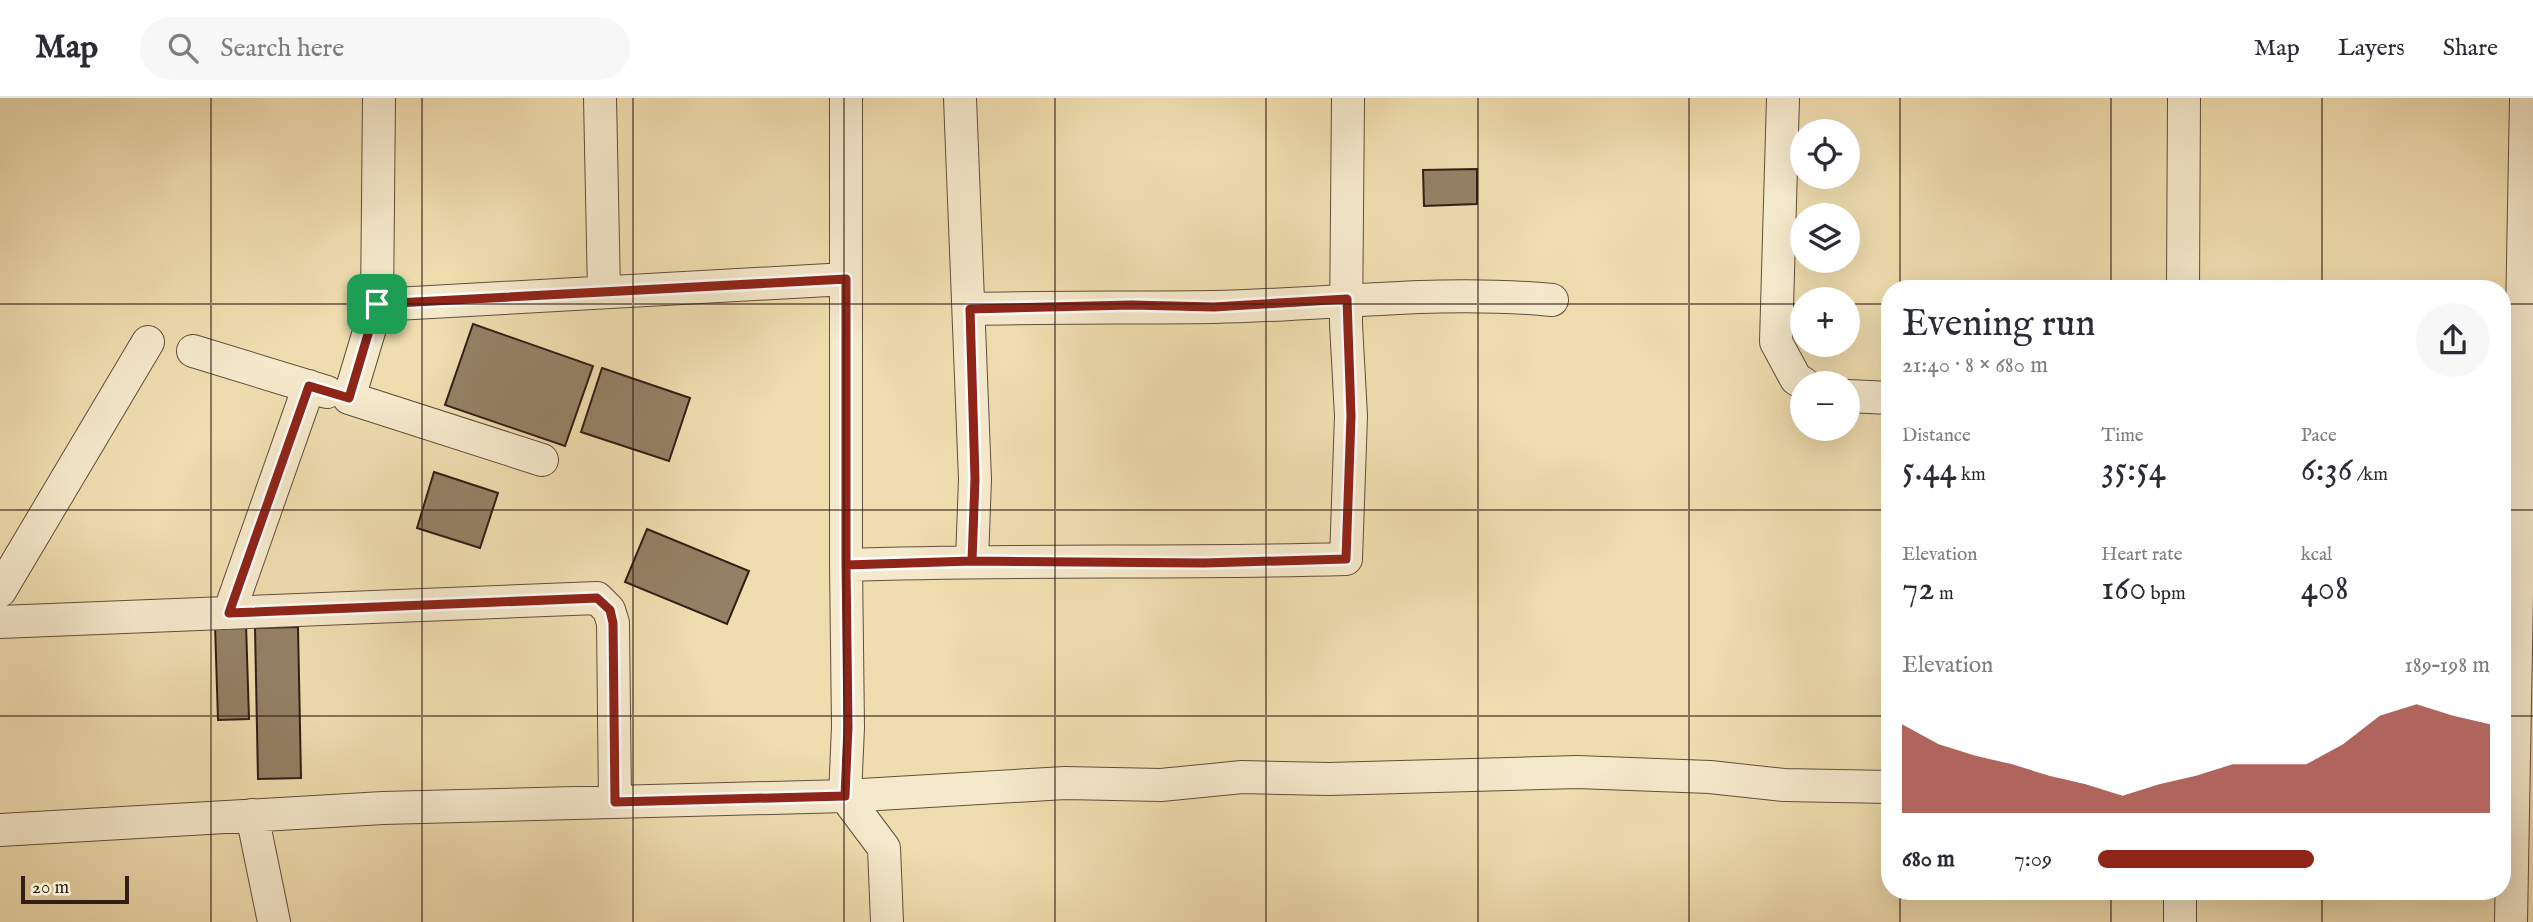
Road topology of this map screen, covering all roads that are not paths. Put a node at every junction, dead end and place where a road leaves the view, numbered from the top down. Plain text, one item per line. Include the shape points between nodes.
1 (379, 98) edge
2 (600, 98) edge
3 (846, 98) edge
4 (960, 98) edge
5 (1348, 98) edge
6 (1783, 98) edge
7 (2184, 98) edge
8 (2526, 98) edge
9 (846, 279) junction
10 (2183, 280) edge
11 (604, 292) junction
12 (1347, 299) junction
13 (1552, 300) dead end
14 (377, 304) junction
15 (970, 309) junction
16 (149, 342) dead end
17 (193, 351) dead end
18 (1792, 371) edge
19 (309, 386) junction
20 (1860, 397) edge
21 (349, 398) junction
22 (1881, 398) edge
23 (542, 460) dead end
24 (972, 561) junction
25 (846, 565) junction
26 (0, 591) edge
27 (229, 613) junction
28 (0, 622) edge
29 (1881, 787) edge
30 (845, 796) junction
31 (615, 802) junction
32 (2517, 809) edge
33 (252, 815) junction
34 (0, 830) edge
35 (2180, 900) edge
36 (274, 922) edge
37 (887, 922) edge
38 (2180, 922) edge
39 (2511, 922) edge

1 - 14 street
2 - 11 street
3 - 9 street
4 - 15 street
5 - 12 street
6 - 18 street via 1776,342
7 - 10 street
8 - 32 street
9 - 11 street
9 - 25 street
11 - 14 street
12 - 13 street via 1404,295
12 - 15 street via 1214,307
12 - 24 street via 1351,416 1346,559
14 - 21 street
15 - 24 street via 975,479
16 - 26 street
17 - 19 street
19 - 21 street
19 - 27 street
20 - 22 street
21 - 23 street
24 - 25 street
25 - 30 street
27 - 28 street
27 - 31 street via 597,598 610,610 613,623
29 - 30 street via 1577,772 1242,778 1161,785 1066,783
30 - 31 street
30 - 37 street via 884,848
31 - 33 street
32 - 39 street
33 - 34 street
33 - 36 street
35 - 38 street

